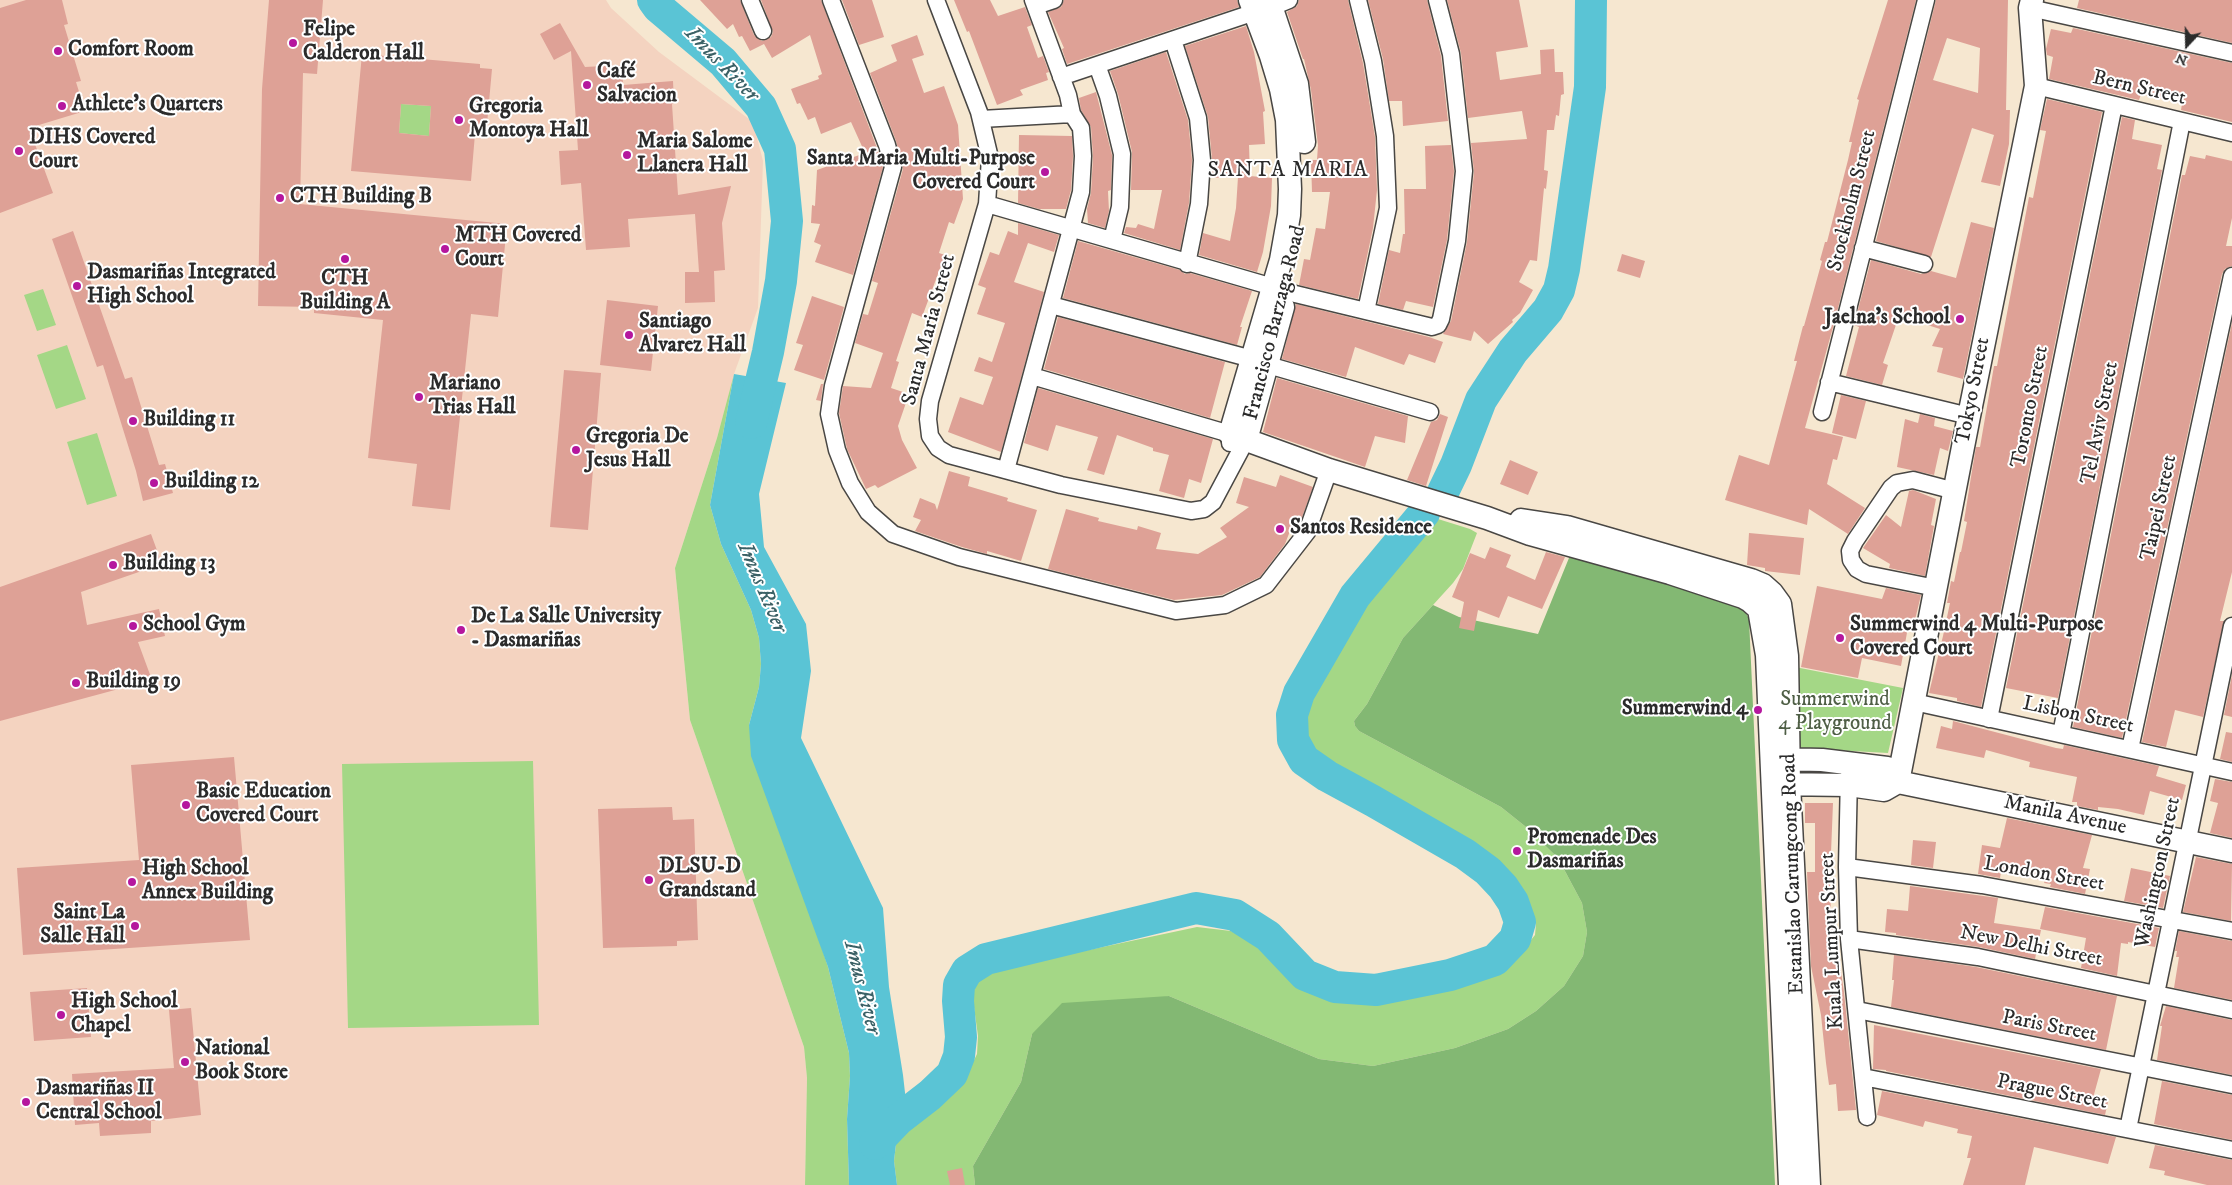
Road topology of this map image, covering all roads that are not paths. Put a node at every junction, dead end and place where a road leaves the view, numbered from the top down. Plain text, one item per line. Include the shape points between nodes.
1 (750, 0) edge
2 (831, 0) edge
3 (936, 0) edge
4 (1054, 0) edge
5 (1358, 0) edge
6 (1437, 0) edge
7 (1926, 0) edge
8 (1034, 3) edge
9 (1267, 4) edge
10 (2031, 4) edge
11 (763, 31) dead end
12 (1173, 40) junction
13 (2232, 53) edge
14 (1098, 65) junction
15 (1061, 77) junction
16 (2036, 86) junction
17 (2114, 105) junction
18 (1072, 114) junction
19 (981, 119) junction
20 (2182, 121) junction
21 (2232, 133) edge
22 (987, 204) junction
23 (1072, 228) junction
24 (1112, 240) junction
25 (1863, 248) junction
26 (1187, 264) junction
27 (1924, 264) dead end
28 (2232, 276) edge
29 (1280, 290) junction
30 (1051, 305) junction
31 (1366, 311) junction
32 (1260, 362) junction
33 (1032, 376) junction
34 (1829, 382) junction
35 (1430, 412) dead end
36 (1822, 412) dead end
37 (1969, 416) junction
38 (1238, 437) junction
39 (1006, 470) junction
40 (1329, 470) junction
41 (1954, 491) junction
42 (1936, 588) junction
43 (2232, 626) edge
44 (2225, 697) edge
45 (1914, 702) junction
46 (1989, 719) junction
47 (2061, 734) junction
48 (2130, 749) junction
49 (1780, 759) junction
50 (2203, 765) junction
51 (2232, 772) edge
52 (1849, 774) junction
53 (1898, 782) junction
54 (1780, 784) junction
55 (2188, 841) junction
56 (2232, 851) edge
57 (1847, 867) junction
58 (2171, 920) junction
59 (2232, 931) edge
60 (1849, 939) junction
61 (2156, 994) junction
62 (1857, 1010) junction
63 (2232, 1010) edge
64 (2141, 1066) junction
65 (1863, 1078) junction
66 (2232, 1085) edge
67 (1867, 1117) dead end
68 (2128, 1129) junction
69 (2232, 1150) edge
70 (1790, 1185) edge
71 (1809, 1185) edge

1 - 11 street
2 - 40 street via 893,167 833,386 829,414 837,450 850,483 868,512 893,534 959,557 1176,611 1225,605 1266,585 1307,532
3 - 19 street, Santa Maria Street
4 - 8 street
5 - 31 street via 1373,61 1385,136 1388,208
6 - 31 street via 1451,54 1464,171 1458,241 1441,319 1432,327
7 - 25 street, Stockholm Street
8 - 15 street
9 - 12 street
9 - 29 street, Francisco Barzaga Road via 1298,84 1305,156 1303,216 1298,248
10 - 13 street
10 - 16 street, Tokyo Street
12 - 14 street
12 - 26 street via 1198,118 1202,160
14 - 15 street
14 - 24 street via 1122,154 1120,207
15 - 18 street
16 - 17 street, Bern Street
16 - 37 street, Tokyo Street
17 - 20 street, Bern Street
17 - 46 street, Toronto Street
18 - 19 street
18 - 23 street via 1081,128 1083,156 1081,192
19 - 22 street, Santa Maria Street via 990,158
20 - 21 street, Bern Street
20 - 47 street, Tel Aviv Street
22 - 23 street
22 - 39 street, Santa Maria Street via 930,401 928,419 930,436 938,448 950,455
23 - 24 street
23 - 30 street
24 - 26 street
25 - 27 street
25 - 34 street, Stockholm Street
26 - 29 street
28 - 48 street, Taipei Street
29 - 31 street
29 - 32 street, Francisco Barzaga Road
30 - 32 street
30 - 33 street
32 - 35 street
32 - 38 street, Francisco Barzaga Road
33 - 38 street
33 - 39 street
34 - 36 street, Stockholm Street
34 - 37 street
37 - 41 street, Tokyo Street
38 - 39 street, Santa Maria Street via 1230,470 1213,502 1204,509 1191,510 1061,485
38 - 40 street, Estanislao Carungcong Road
40 - 49 street, Estanislao Carungcong Road via 1481,516 1535,520 1567,527 1763,585 1780,604 1787,656
41 - 42 street, Tokyo Street
41 - 42 street via 1913,480 1897,483 1850,551 1851,560 1866,574
42 - 45 street, Tokyo Street
43 - 44 street, Washington Street
44 - 50 street, Washington Street
45 - 46 street, Lisbon Street
45 - 53 street, Tokyo Street
46 - 47 street, Lisbon Street
47 - 48 street, Lisbon Street
48 - 50 street, Lisbon Street
49 - 52 street, Manila Avenue
49 - 54 street, Estanislao Carungcong Road
50 - 51 street, Lisbon Street
50 - 55 street, Washington Street
52 - 53 street, Manila Avenue via 1887,768
52 - 54 street, Manila Avenue
52 - 57 street, Kuala Lumpur Street
53 - 55 street, Manila Avenue
54 - 70 street, Estanislao Carungcong Road
54 - 71 street, Estanislao Carungcong Road
55 - 56 street, Manila Avenue
55 - 58 street, Washington Street
57 - 58 street, London Street via 1982,885
57 - 60 street, Kuala Lumpur Street
58 - 59 street, London Street
58 - 61 street, Washington Street
60 - 61 street, New Delhi Street via 1978,957
60 - 62 street, Kuala Lumpur Street
61 - 63 street, New Delhi Street
61 - 64 street, Washington Street
62 - 64 street, Paris Street
62 - 65 street, Kuala Lumpur Street
64 - 66 street, Paris Street
64 - 68 street, Washington Street
65 - 67 street, Kuala Lumpur Street
65 - 68 street, Prague Street
68 - 69 street, Prague Street

